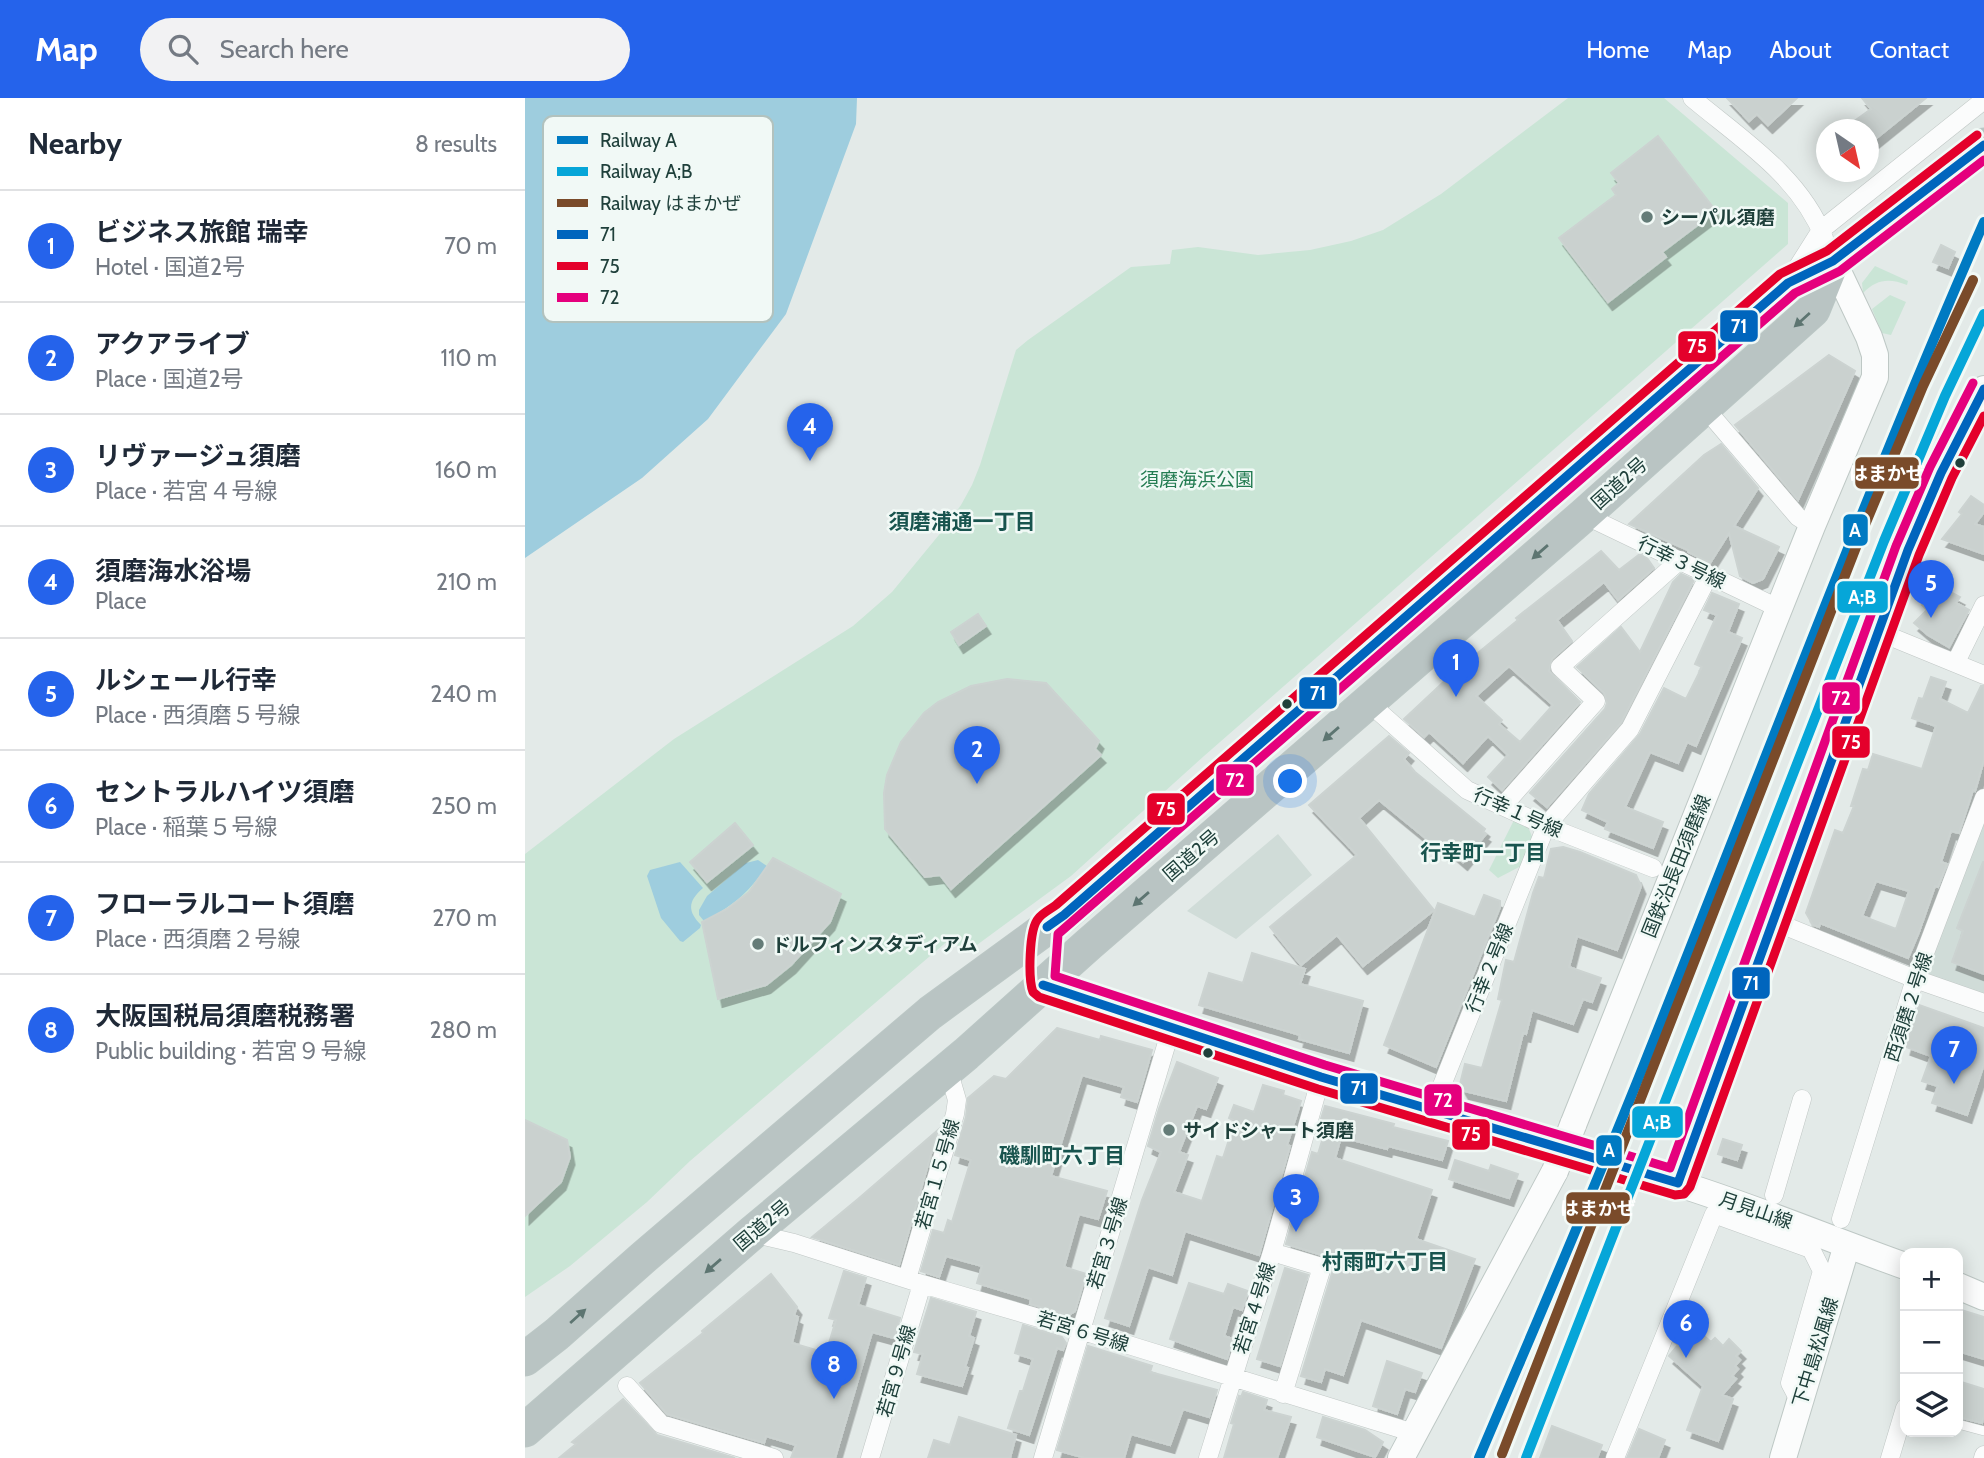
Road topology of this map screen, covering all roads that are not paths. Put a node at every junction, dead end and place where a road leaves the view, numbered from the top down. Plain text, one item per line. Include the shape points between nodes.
1 (1692, 98) edge
2 (1984, 100) edge
3 (1984, 145) edge
4 (1821, 230) junction
5 (1833, 261) junction
6 (1788, 283) junction
7 (1984, 389) edge
8 (1704, 407) junction
9 (1584, 515) junction
10 (1812, 526) junction
11 (1680, 561) junction
12 (1709, 575) junction
13 (1984, 605) edge
14 (1780, 609) junction
15 (1879, 632) junction
16 (1956, 662) junction
17 (1984, 675) edge
18 (1368, 702) junction
19 (1984, 798) edge
20 (1503, 806) junction
21 (1546, 826) junction
22 (1653, 868) dead end
23 (1773, 921) junction
24 (1047, 927) junction
25 (1915, 979) junction
26 (1043, 985) junction
27 (1984, 1003) edge
28 (1171, 1029) junction
29 (948, 1069) junction
30 (1321, 1077) junction
31 (1802, 1099) dead end
32 (1432, 1110) junction
33 (769, 1150) junction
34 (1678, 1183) junction
35 (1774, 1195) dead end
36 (1841, 1219) dead end
37 (752, 1233) junction
38 (1847, 1245) junction
39 (1272, 1252) junction
40 (1900, 1264) edge
41 (914, 1282) junction
42 (1080, 1330) junction
43 (525, 1359) edge
44 (1232, 1378) junction
45 (627, 1386) dead end
46 (1283, 1394) junction
47 (1800, 1402) junction
48 (1963, 1425) edge
49 (1900, 1426) edge
50 (525, 1430) edge
51 (1984, 1431) edge
52 (1414, 1433) junction
53 (774, 1458) edge
54 (870, 1458) edge
55 (1043, 1458) edge
56 (1207, 1458) edge
57 (1401, 1458) edge
58 (1615, 1458) edge
59 (1783, 1458) edge
60 (1890, 1458) edge

1 - 4 street via 1793,184
2 - 4 street
3 - 5 highway, 国道2号
4 - 5 street
4 - 6 street
5 - 6 highway, 国道2号
5 -> 8 highway, 国道2号 via 1813,310
5 - 10 street, 国鉄沿長田須磨線 via 1869,337 1875,377
6 - 24 highway, 国道2号
7 - 15 street via 1941,472
8 - 9 highway, 国道2号
8 - 10 street via 1798,517
9 - 11 street, 行幸３号線
9 -> 18 highway, 国道2号
10 - 14 street, 国鉄沿長田須磨線
11 - 12 street, 行幸３号線
11 - 20 street via 1560,667 1595,701
12 - 14 street, 行幸３号線
12 - 21 street, 行幸２号線 via 1630,729
13 - 16 street
14 - 52 street, 国鉄沿長田須磨線, bridge via 1555,1171
15 - 16 street
15 - 23 street
16 - 17 street
18 - 20 street, 行幸１号線 via 1467,790
18 -> 26 highway, 国道2号
19 - 25 street, 西須磨２号線
20 - 21 street, 行幸１号線
21 - 22 street, 行幸１号線
21 - 32 street, 行幸２号線
23 - 25 street
23 - 34 street
24 - 26 highway
24 - 33 highway, 国道2号 via 930,1013
25 - 27 street
25 - 36 street, 西須磨２号線
26 - 28 street, 月見山線
26 - 29 highway, 国道2号
26 - 33 highway via 1002,982 939,1024 807,1133
28 - 30 street, 月見山線
28 - 42 street, 若宮３号線
29 - 37 highway, 国道2号
29 - 41 street, 若宮１５号線 via 957,1100 955,1114
30 - 32 street, 月見山線
30 - 39 street, 若宮４号線
31 - 35 street
32 - 34 street, 月見山線
43 -> 33 highway, 国道2号
34 - 38 street, 月見山線
37 - 41 street, 若宮６号線
37 -> 50 highway, 国道2号
38 - 40 street, 月見山線
38 - 47 street, 下中島松風線
39 - 44 street, 若宮４号線
39 - 46 street via 1322,1267
41 - 42 street, 若宮６号線
41 - 54 street, 若宮９号線
42 - 44 street, 若宮６号線
42 - 55 street, 若宮３号線
44 - 46 street, 若宮６号線
44 - 56 street, 若宮４号線
45 - 53 street via 661,1424
46 - 52 street, 若宮６号線
47 - 58 street via 1790,1383 1822,1271 1811,1249 1714,1214
47 - 59 street, 下中島松風線
48 - 51 lane
49 - 60 street
52 - 57 street, 国鉄沿長田須磨線

